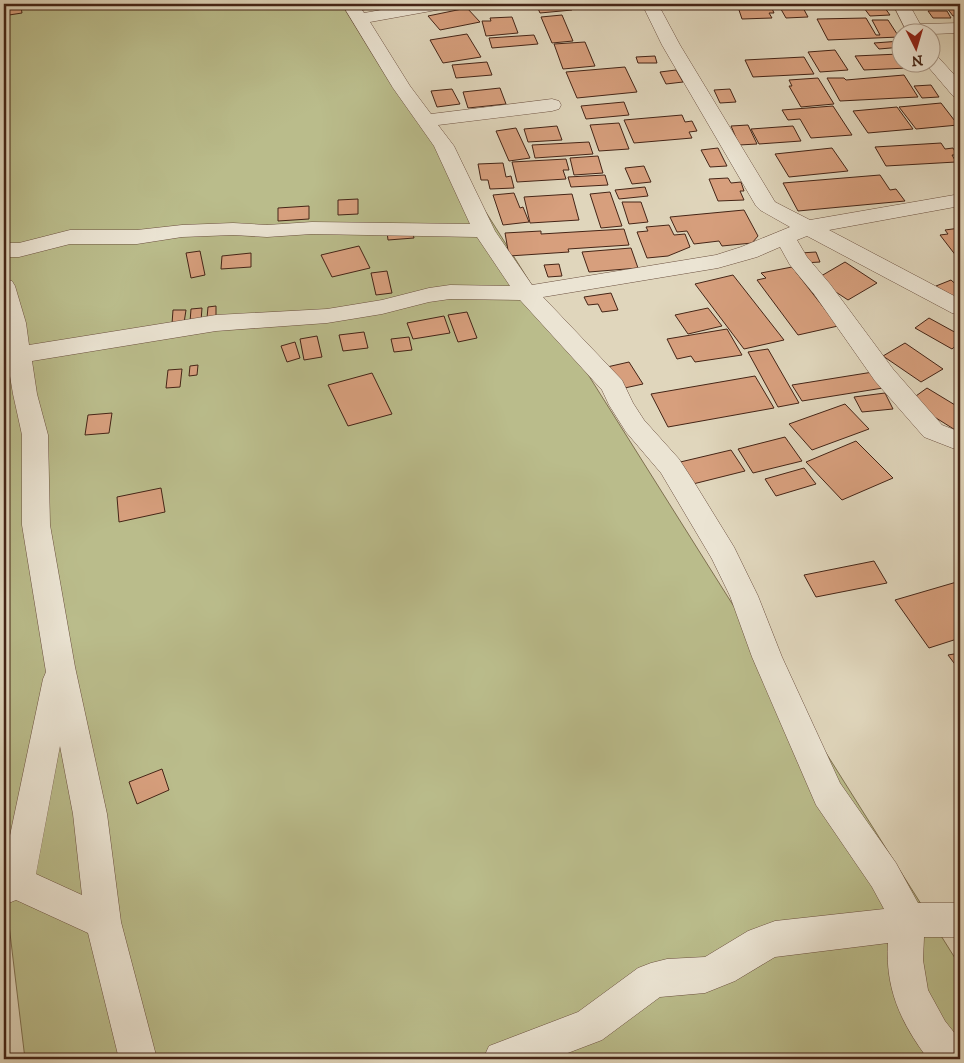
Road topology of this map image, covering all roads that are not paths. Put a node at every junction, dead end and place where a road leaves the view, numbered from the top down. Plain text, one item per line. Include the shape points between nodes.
1 (442, 4) edge
2 (650, 4) edge
3 (901, 4) edge
4 (355, 11) edge
5 (910, 22) edge
6 (960, 28) edge
7 (942, 29) edge
8 (942, 72) edge
9 (960, 92) edge
10 (552, 105) dead end
11 (426, 121) junction
12 (960, 200) edge
13 (809, 227) junction
14 (484, 231) junction
15 (784, 237) junction
16 (9, 254) edge
17 (4, 286) edge
18 (526, 293) junction
19 (960, 308) edge
20 (11, 355) edge
21 (960, 442) edge
22 (60, 667) junction
23 (10, 886) edge
24 (908, 920) junction
25 (960, 920) edge
26 (103, 922) junction
27 (138, 1059) edge
28 (502, 1059) edge
29 (951, 1059) edge

1 - 4 street
2 - 13 street via 767,206
3 - 5 street
4 - 11 street
6 - 7 street
8 - 9 street
10 - 11 street
11 - 14 street via 444,146
12 - 13 street
13 - 15 street
13 - 19 street
14 - 16 street via 312,228 182,231 137,237 70,238
14 - 18 street
15 - 18 street via 718,261
15 - 21 street via 884,375 934,431
17 - 20 street via 14,323
18 - 20 street via 429,294 382,307 327,316 216,323
18 - 24 street via 613,386 635,426 686,489 732,571 828,794 884,875
20 - 22 street via 36,435 36,525
22 - 23 street
22 - 26 street via 90,814
23 - 26 street
24 - 25 street
24 - 28 street via 888,926 775,939 705,974 667,976 651,981 589,1027
24 - 29 street via 905,960 910,995 932,1034
26 - 27 street

